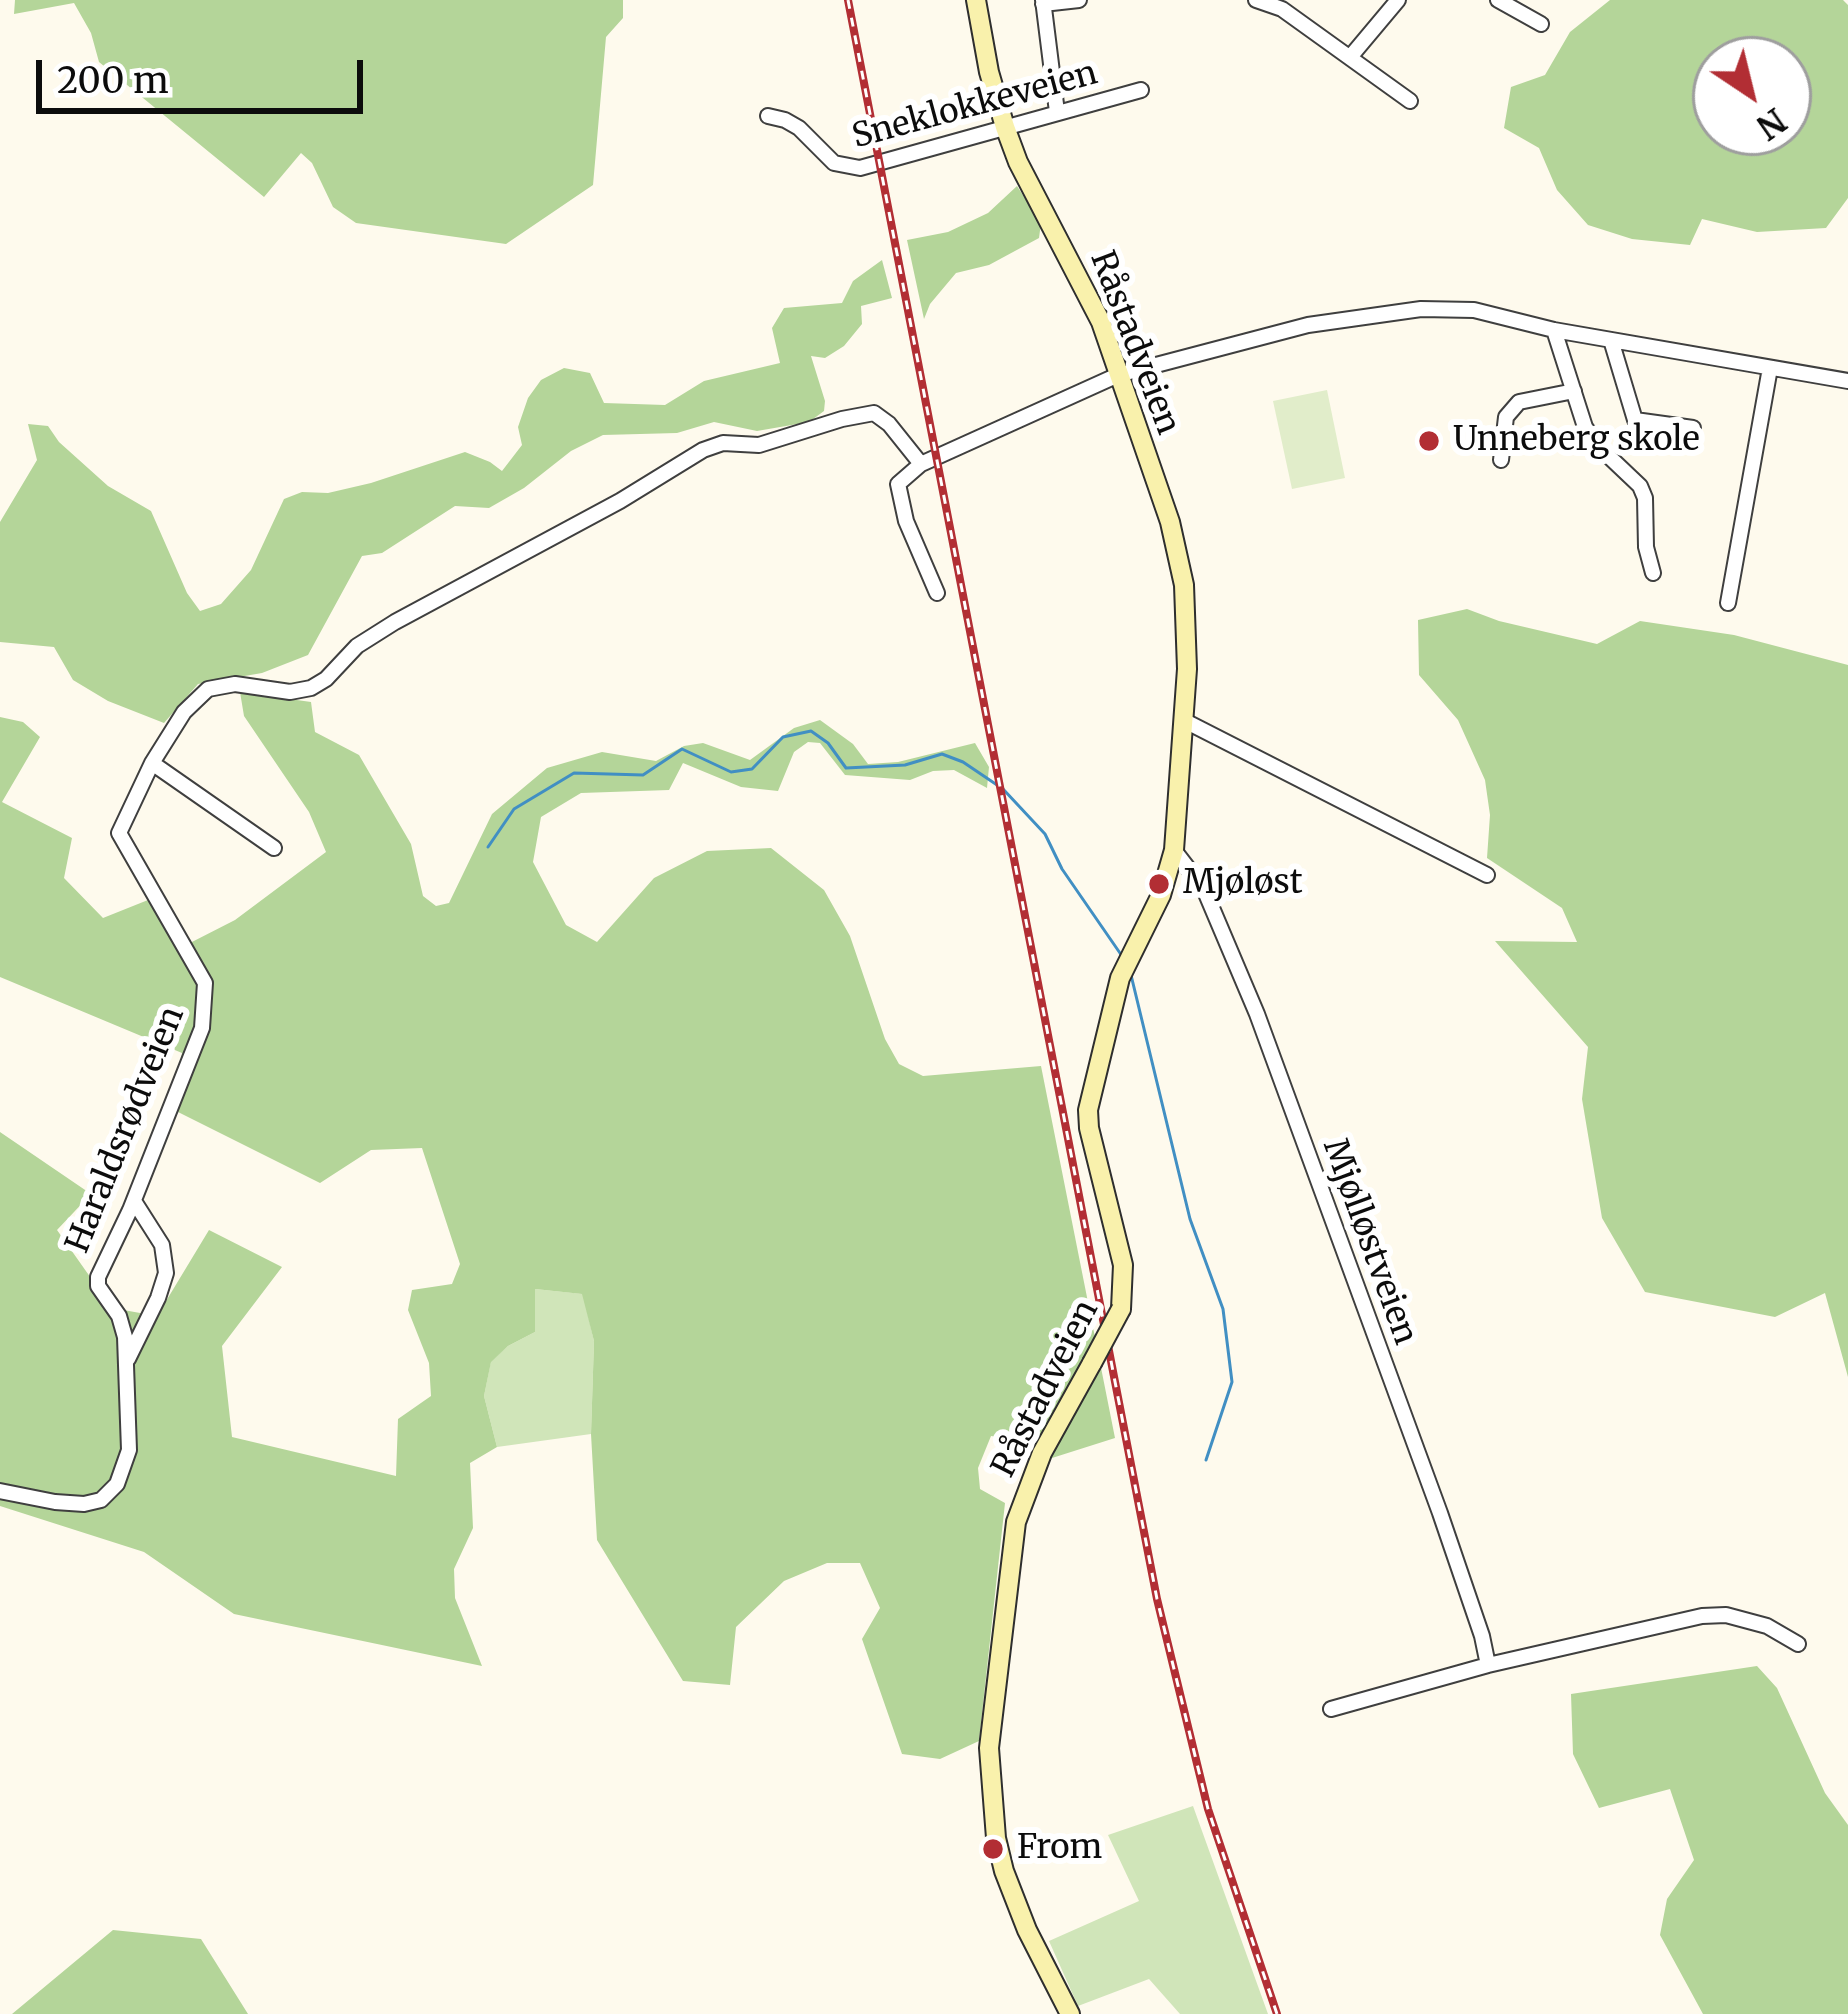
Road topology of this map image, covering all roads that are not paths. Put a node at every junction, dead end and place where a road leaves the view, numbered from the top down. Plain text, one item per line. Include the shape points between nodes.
1 (976, 0) edge
2 (1079, 0) edge
3 (1256, 0) edge
4 (1398, 0) edge
5 (1498, 0) edge
6 (1043, 2) edge
7 (1541, 24) dead end
8 (1351, 56) junction
9 (1141, 90) dead end
10 (1410, 101) dead end
11 (1057, 112) junction
12 (768, 116) dead end
13 (1005, 127) junction
14 (1554, 330) junction
15 (1611, 340) junction
16 (1770, 368) junction
17 (1118, 375) junction
18 (1848, 381) edge
19 (1574, 391) junction
20 (1693, 428) dead end
21 (1501, 460) dead end
22 (921, 464) junction
23 (1653, 573) dead end
24 (937, 593) dead end
25 (1728, 603) dead end
26 (1183, 720) junction
27 (152, 764) junction
28 (274, 848) dead end
29 (1174, 850) junction
30 (1487, 875) dead end
31 (134, 1201) junction
32 (128, 1359) junction
33 (0, 1491) edge
34 (1798, 1644) dead end
35 (1488, 1665) junction
36 (1330, 1709) dead end
37 (1070, 2014) edge

1 - 13 main road, Råstadveien
2 - 6 street
3 - 8 street
4 - 8 street
5 - 7 street
6 - 11 street
8 - 10 street
9 - 11 street, Sneklokkeveien
11 - 13 street, Sneklokkeveien
12 - 13 street, Sneklokkeveien via 848,168
13 - 17 main road, Råstadveien via 1089,296
14 - 15 street
14 - 17 street via 1474,310 1421,309 1279,331
14 - 19 street
15 - 16 street
15 - 20 street via 1636,420
16 - 18 street
16 - 25 street
17 - 22 street
17 - 26 main road, Råstadveien via 1180,557
19 - 21 street via 1519,402 1506,417
19 - 23 street via 1585,427 1640,486
22 - 24 street via 898,484
22 - 27 street, Haraldsrødveien via 874,413 760,445 703,450 395,622 311,688 208,689
26 - 29 main road, Råstadveien
26 - 30 street
27 - 28 street
27 - 31 street, Haraldsrødveien via 119,833 205,983 206,1005
29 - 35 street, Mjølløstveien via 1204,889 1250,996
29 - 37 main road, Råstadveien, bridge via 1120,978 1088,1110 1123,1264 1121,1309 1042,1453 1016,1522 989,1748 1004,1871
31 - 32 street, Haraldsrødveien via 98,1276
31 - 32 street via 162,1245 166,1273
32 - 33 street, Haraldsrødveien via 129,1450 107,1497 84,1504
34 - 35 street via 1767,1626 1702,1616
35 - 36 street

